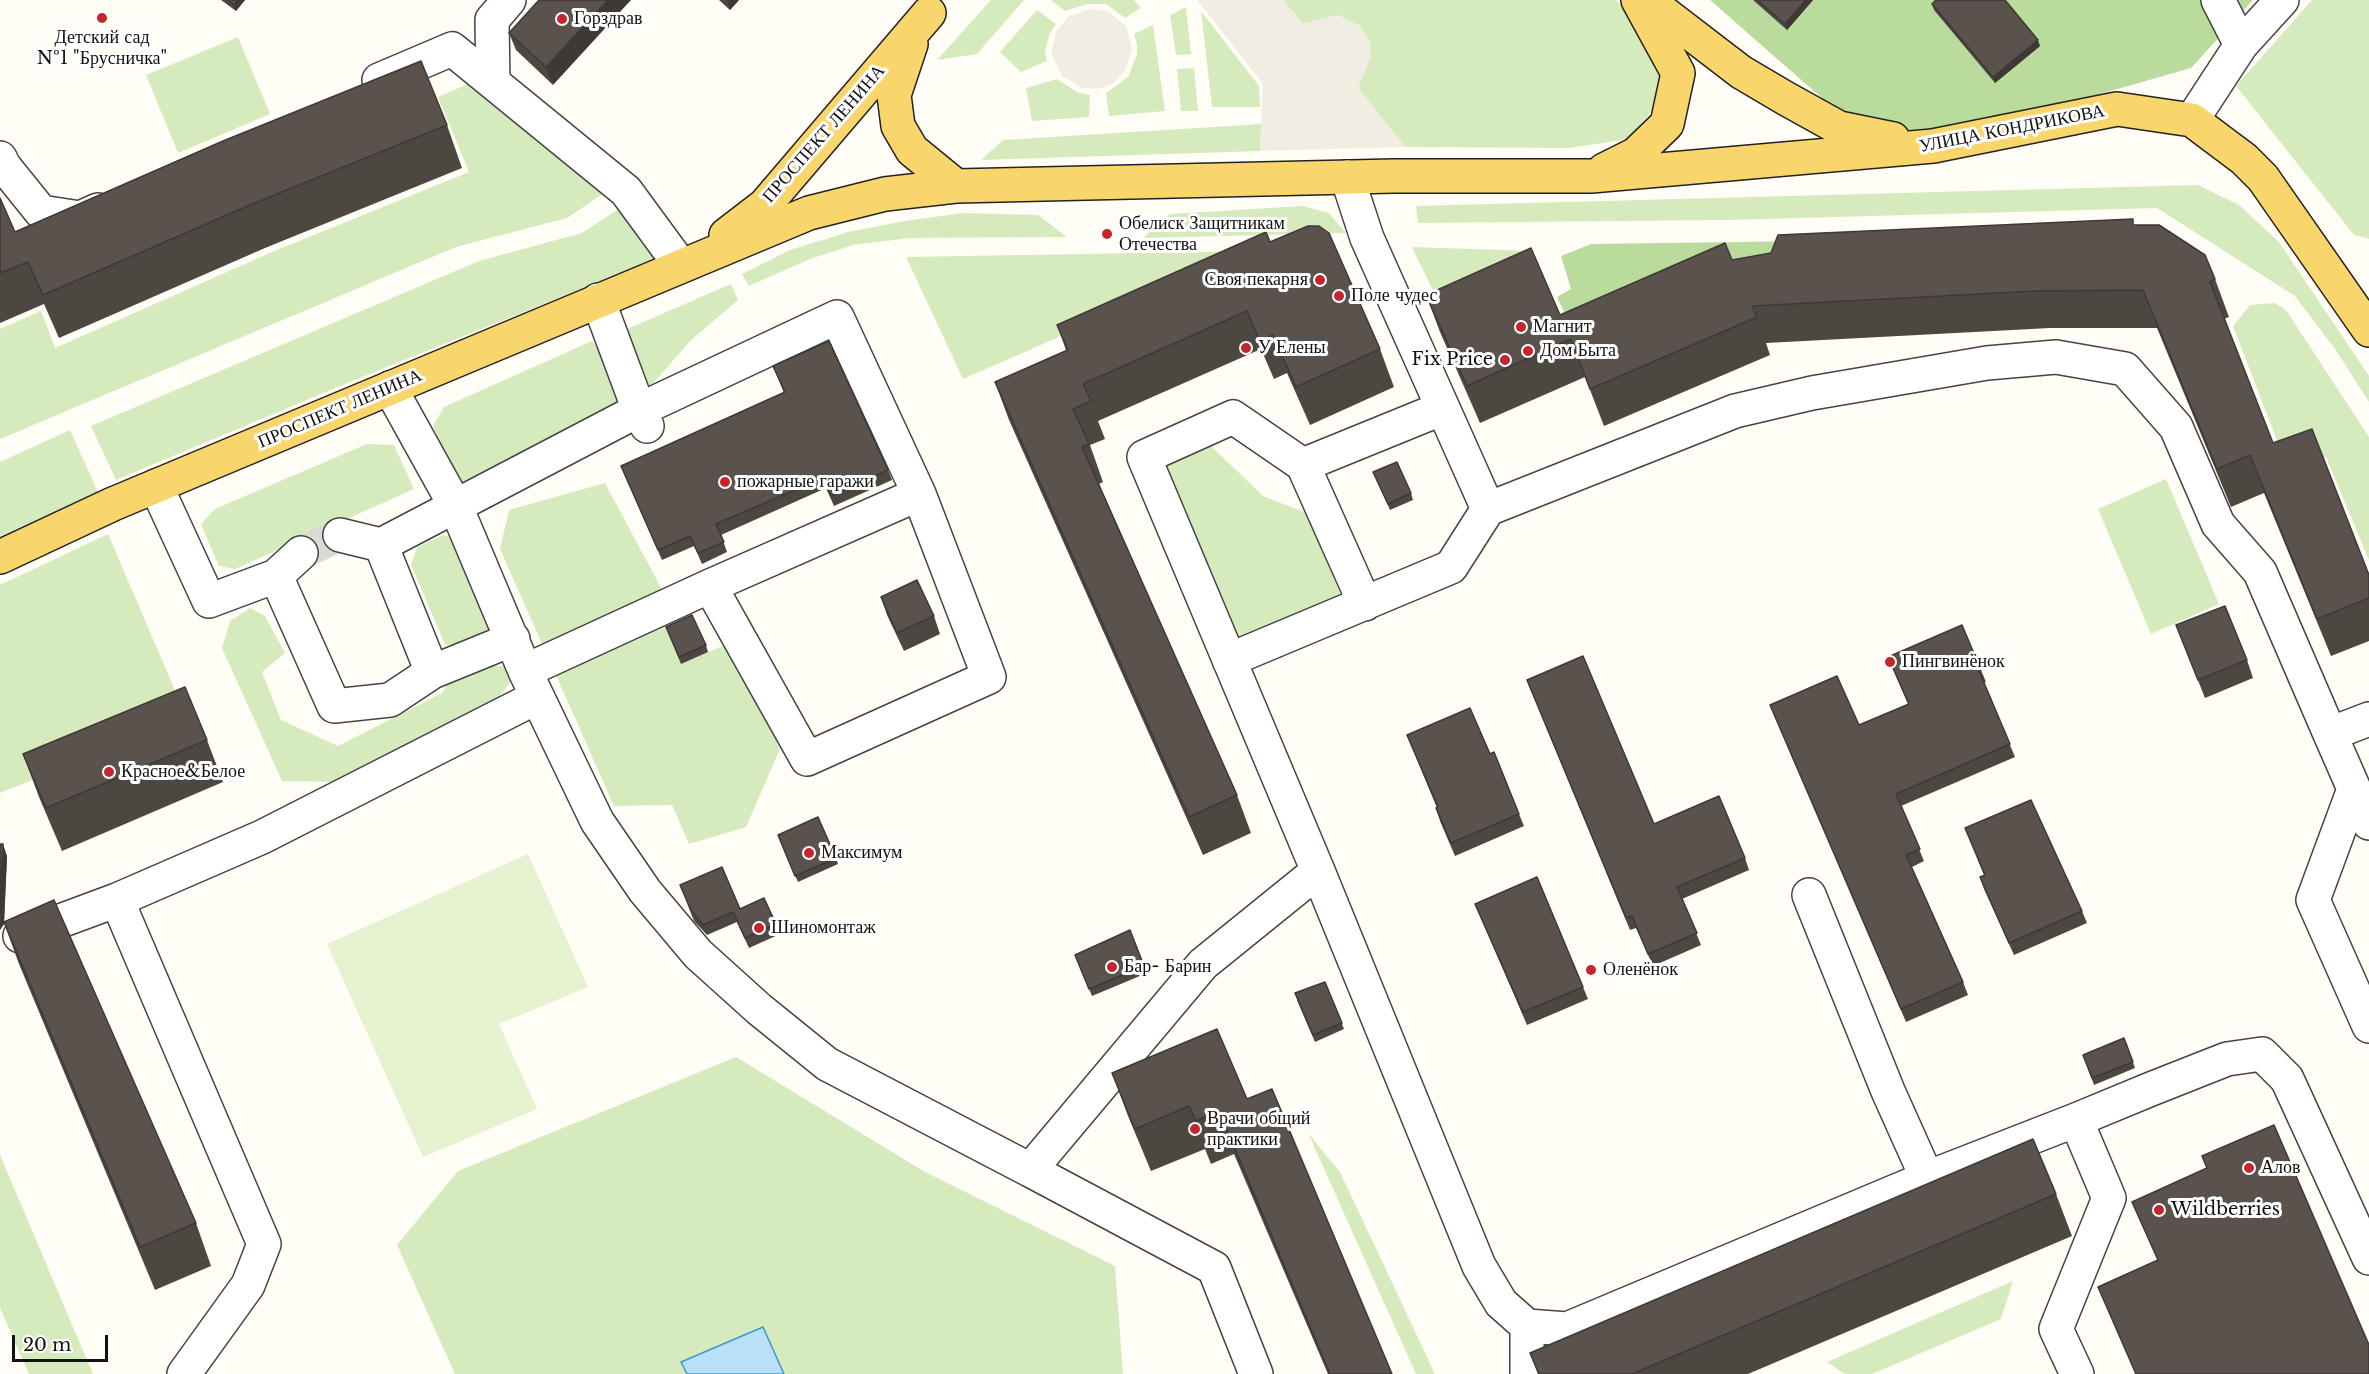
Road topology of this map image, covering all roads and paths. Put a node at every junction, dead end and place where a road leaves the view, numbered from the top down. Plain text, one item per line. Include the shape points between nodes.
1 (509, 0) edge
2 (1638, 0) edge
3 (1647, 0) edge
4 (2218, 0) edge
5 (2282, 0) edge
6 (935, 6) edge
7 (2241, 45) junction
8 (493, 82) junction
9 (352, 93) edge
10 (2192, 120) junction
11 (1933, 146) junction
12 (0, 158) edge
13 (1591, 176) junction
14 (1347, 177) junction
15 (956, 186) junction
16 (123, 198) edge
17 (681, 266) junction
18 (598, 300) junction
19 (2369, 330) edge
20 (390, 388) junction
21 (1443, 408) junction
22 (643, 418) junction
23 (1303, 465) junction
24 (156, 486) junction
25 (919, 494) junction
26 (456, 507) junction
27 (1488, 509) junction
28 (340, 535) tunnel mouth
29 (381, 545) junction
30 (302, 553) tunnel mouth
31 (0, 557) edge
32 (276, 576) junction
33 (710, 586) junction
34 (1365, 604) junction
35 (513, 639) junction
36 (1229, 660) junction
37 (432, 672) junction
38 (531, 684) junction
39 (2369, 719) edge
40 (2330, 734) junction
41 (2354, 789) junction
42 (2369, 823) edge
43 (1318, 870) junction
44 (1809, 895) dead end
45 (117, 900) junction
46 (17, 937) edge
47 (2369, 1026) edge
48 (2076, 1120) junction
49 (1030, 1170) junction
50 (1927, 1178) junction
51 (2369, 1256) edge
52 (1527, 1326) junction
53 (184, 1374) edge
54 (1256, 1374) edge
55 (1527, 1374) edge
56 (2077, 1374) edge

1 - 8 street via 492,20
2 - 13 main road via 1678,73 1667,124 1636,154
3 - 11 main road via 1741,72 1839,128
4 - 7 street
5 - 7 street
6 - 15 main road via 910,46 894,95 898,126 912,150
6 - 17 main road, ПРОСПЕКТ ЛЕНИНА via 765,205
7 - 10 street
8 - 9 street via 452,49
8 - 17 street via 626,191
10 - 11 main road, УЛИЦА КОНДРИКОВА via 2117,109
10 - 19 main road, УЛИЦА КОНДРИКОВА via 2263,178
11 - 13 main road, УЛИЦА КОНДРИКОВА
12 - 16 street via 41,212 80,218
13 - 14 main road, УЛИЦА КОНДРИКОВА
14 - 15 main road, ПРОСПЕКТ ЛЕНИНА
14 - 21 street via 1367,238
15 - 17 main road, ПРОСПЕКТ ЛЕНИНА via 885,194 809,213
17 - 18 main road, ПРОСПЕКТ ЛЕНИНА
18 - 20 main road, ПРОСПЕКТ ЛЕНИНА
18 - 22 street
20 - 24 main road, ПРОСПЕКТ ЛЕНИНА
20 - 26 street
21 - 23 street
21 - 27 street
22 - 25 street via 837,317
22 - 26 street
23 - 34 street
23 - 36 street via 1233,417 1144,458
24 - 31 main road, ПРОСПЕКТ ЛЕНИНА
24 - 32 street via 209,602
25 - 33 street
25 - 33 street via 989,677 807,759
26 - 29 street
26 - 35 street
27 - 34 street via 1450,567
27 - 40 street via 1735,411 1812,393 1987,363 2056,357 2125,369 2176,427 2218,524 2260,572
28 - 29 street
29 - 37 street
30 - 32 street
32 - 37 street via 334,706 390,700
33 - 38 street
34 - 36 street
35 - 37 street
35 - 38 street
36 - 43 street
38 - 45 street via 262,837
38 - 49 street via 597,821 645,891 698,954 827,1064
39 - 40 street
40 - 41 street
41 - 42 street
41 - 47 street via 2313,900
43 - 49 street via 1203,964
43 - 52 street via 1479,1266 1501,1303
44 - 50 street
45 - 46 street
45 - 53 street via 264,1244 248,1285
48 - 50 street
48 - 51 street via 2227,1059 2262,1054 2287,1079
48 - 56 street via 2109,1198 2056,1329
49 - 54 street via 1214,1268
50 - 52 street via 1567,1329
52 - 55 street

